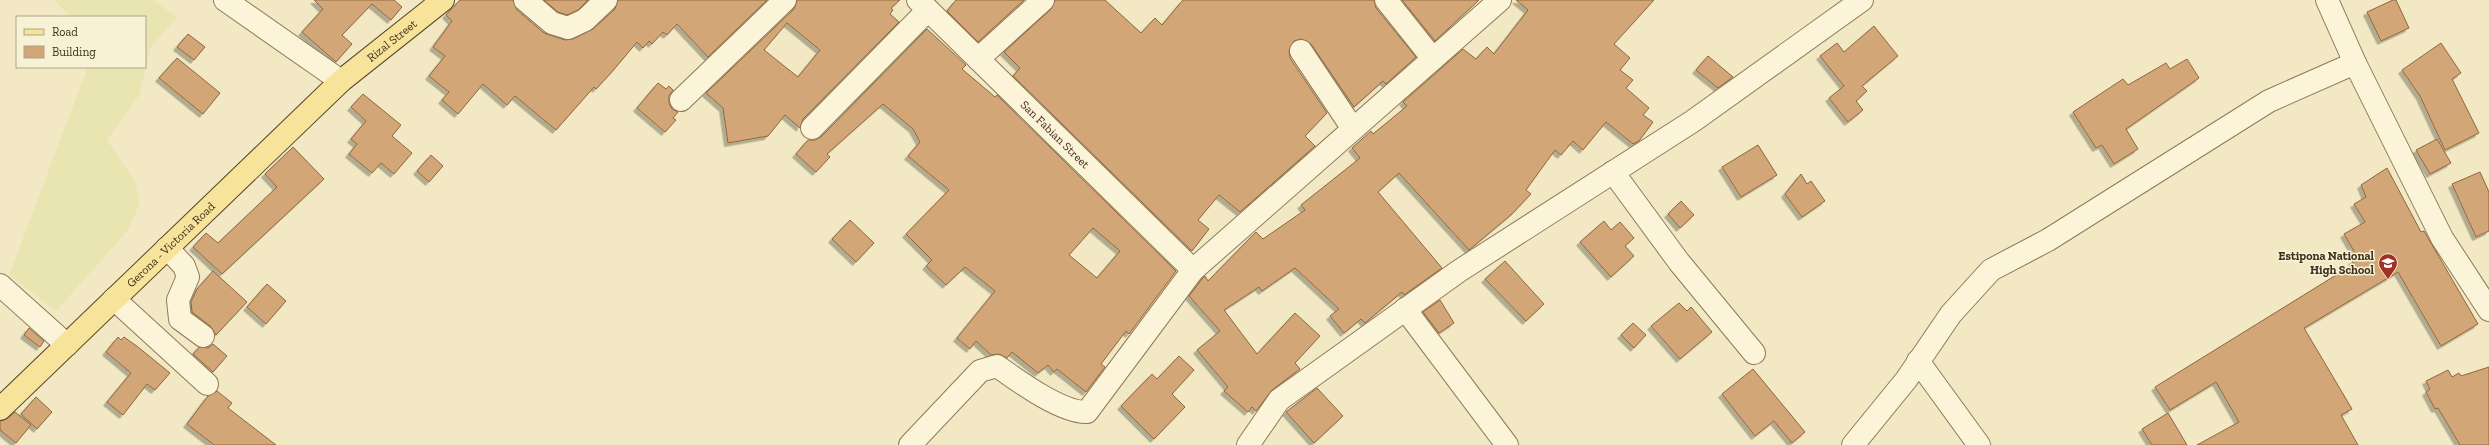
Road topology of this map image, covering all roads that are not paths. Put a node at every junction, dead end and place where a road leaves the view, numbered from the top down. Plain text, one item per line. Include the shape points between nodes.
1 (225, 0) edge
2 (443, 0) edge
3 (524, 0) edge
4 (606, 0) edge
5 (785, 0) edge
6 (1043, 0) edge
7 (1386, 0) edge
8 (1500, 0) edge
9 (1862, 0) edge
10 (2327, 0) edge
11 (923, 5) edge
12 (1301, 50) dead end
13 (978, 59) junction
14 (1433, 59) junction
15 (2355, 63) junction
16 (341, 81) junction
17 (681, 100) dead end
18 (812, 128) dead end
19 (1353, 129) junction
20 (1613, 172) junction
21 (167, 248) junction
22 (1193, 270) junction
23 (0, 285) edge
24 (114, 299) junction
25 (1405, 310) junction
26 (2489, 310) edge
27 (203, 336) dead end
28 (67, 345) junction
29 (1754, 353) dead end
30 (1918, 361) junction
31 (208, 384) dead end
32 (0, 409) edge
33 (910, 445) edge
34 (1248, 445) edge
35 (1507, 445) edge
36 (1853, 445) edge
37 (1979, 445) edge

1 - 16 street
2 - 16 main road, Rizal Street
3 - 4 street via 552,23 568,28 585,20
5 - 17 street
6 - 13 street
7 - 14 street
8 - 14 street
9 - 20 street via 1693,121
10 - 15 street
11 - 13 street, San Fabian Street
11 - 18 street
12 - 19 street
13 - 22 street, San Fabian Street
14 - 19 street
15 - 26 street via 2442,238
15 - 30 street via 2269,101 2048,240 1991,270 1951,314
16 - 21 main road, Gerona - Victoria Road
19 - 22 street
20 - 25 street via 1459,271
20 - 29 street via 1679,262
21 - 24 main road, Gerona - Victoria Road
21 - 27 street via 184,266 188,277 178,300 180,319
22 - 33 street via 1087,412 1063,406 997,366 980,371
23 - 28 street
24 - 28 main road, Gerona - Victoria Road
24 - 31 street
25 - 34 street via 1279,400
25 - 35 street
28 - 32 main road, Gerona - Victoria Road
30 - 36 street
30 - 37 street

